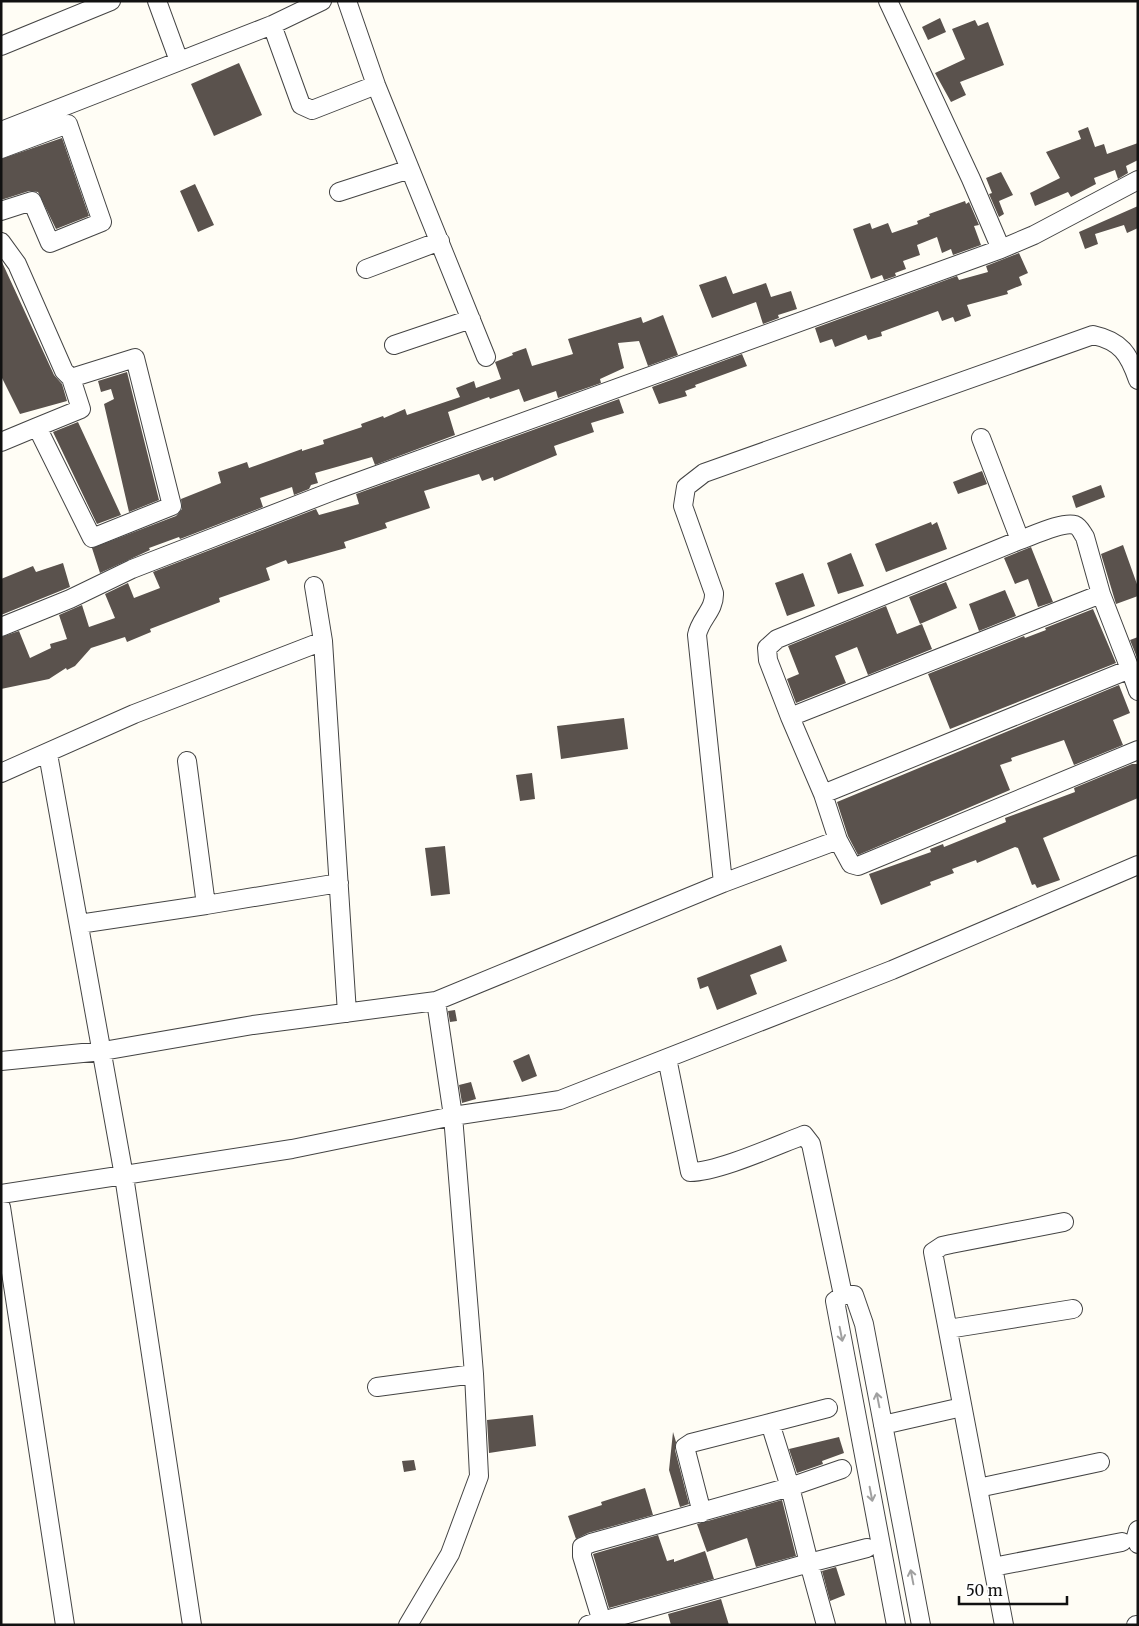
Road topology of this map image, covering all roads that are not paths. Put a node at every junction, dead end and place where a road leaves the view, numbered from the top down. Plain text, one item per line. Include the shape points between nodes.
1 (111, 1) edge
2 (157, 1) edge
3 (322, 1) edge
4 (347, 1) edge
5 (888, 1) edge
6 (272, 25) junction
7 (1, 46) edge
8 (179, 61) junction
9 (376, 85) junction
10 (1, 131) edge
11 (1, 149) edge
12 (410, 169) junction
13 (1138, 180) edge
14 (339, 192) dead end
15 (1, 211) edge
16 (1, 242) edge
17 (440, 242) junction
18 (1002, 249) junction
19 (366, 269) dead end
20 (471, 319) junction
21 (394, 345) dead end
22 (486, 356) dead end
23 (71, 378) junction
24 (1138, 380) edge
25 (37, 427) junction
26 (981, 438) dead end
27 (1, 442) edge
28 (1020, 540) junction
29 (314, 586) dead end
30 (1101, 594) junction
31 (1, 627) edge
32 (323, 641) junction
33 (1130, 669) junction
34 (1138, 691) edge
35 (790, 717) junction
36 (1138, 750) edge
37 (48, 754) junction
38 (187, 761) dead end
39 (1, 773) edge
40 (824, 794) junction
41 (838, 840) junction
42 (1138, 865) edge
43 (338, 883) junction
44 (723, 883) junction
45 (206, 905) junction
46 (79, 924) junction
47 (436, 1002) junction
48 (347, 1012) junction
49 (103, 1051) junction
50 (667, 1058) junction
51 (1, 1061) edge
52 (453, 1116) junction
53 (124, 1176) junction
54 (1, 1194) edge
55 (1, 1207) edge
56 (1064, 1222) dead end
57 (843, 1295) junction
58 (1074, 1309) dead end
59 (948, 1329) junction
60 (474, 1374) junction
61 (377, 1387) dead end
62 (962, 1407) junction
63 (828, 1408) dead end
64 (770, 1423) junction
65 (883, 1425) junction
66 (1100, 1462) dead end
67 (842, 1469) dead end
68 (790, 1486) junction
69 (978, 1488) junction
70 (702, 1513) junction
71 (1138, 1530) edge
72 (1130, 1543) edge
73 (867, 1548) dead end
74 (809, 1563) junction
75 (993, 1567) junction
76 (598, 1623) edge
77 (65, 1625) edge
78 (192, 1625) edge
79 (408, 1625) edge
80 (826, 1625) edge
81 (896, 1625) edge
82 (920, 1625) edge
83 (1004, 1625) edge

1 - 7 street
2 - 8 street
3 - 6 street
4 - 9 street
5 - 18 street
6 - 8 street
6 - 9 street via 300,105 307,110
8 - 10 street
9 - 12 street
11 - 15 street via 68,124 102,222 50,243 32,201
12 - 14 street
12 - 17 street
13 - 18 street
16 - 23 street via 18,264 64,371
17 - 19 street
17 - 20 street
18 - 31 street via 333,491 132,569
20 - 21 street
20 - 22 street
23 - 25 street via 81,408
23 - 25 street via 135,358 172,506 92,538
24 - 44 street via 1123,349 1111,338 1093,335 704,473 686,487 683,506 715,602 698,627 697,635
25 - 27 street
26 - 28 street
28 - 30 street via 1074,524 1085,537
28 - 35 street via 777,639 767,648 768,660
29 - 32 street
30 - 33 street
30 - 35 street
32 - 37 street via 134,714
32 - 43 street
33 - 34 street
33 - 40 street
35 - 40 street
36 - 41 street via 858,866 851,864
37 - 39 street
37 - 46 street
38 - 45 street
40 - 41 street
41 - 44 street
42 - 50 street via 892,970
43 - 45 street
43 - 48 street
44 - 47 street
45 - 46 street
46 - 49 street
47 - 48 street
47 - 52 street
48 - 49 street
49 - 51 street
49 - 53 street
50 - 52 street via 560,1100
50 - 57 street via 690,1172 716,1167 804,1135 811,1144
52 - 53 street via 292,1149
52 - 60 street
53 - 54 street
53 - 78 street
55 - 77 street
56 - 59 street via 942,1246 934,1252
65 -> 57 street via 859,1306 854,1295
57 -> 81 street via 835,1301
58 - 59 street
59 - 62 street
60 - 61 street
60 - 79 street via 479,1476 450,1554
62 - 65 street
62 - 69 street
63 - 64 street
64 - 68 street
64 - 70 street via 685,1447
82 -> 65 street
66 - 69 street
67 - 68 street
68 - 70 street
68 - 74 street
69 - 75 street
70 - 76 street via 590,1543 582,1548
71 - 72 street
72 - 75 street
73 - 74 street
74 - 76 street
74 - 80 street
75 - 83 street

